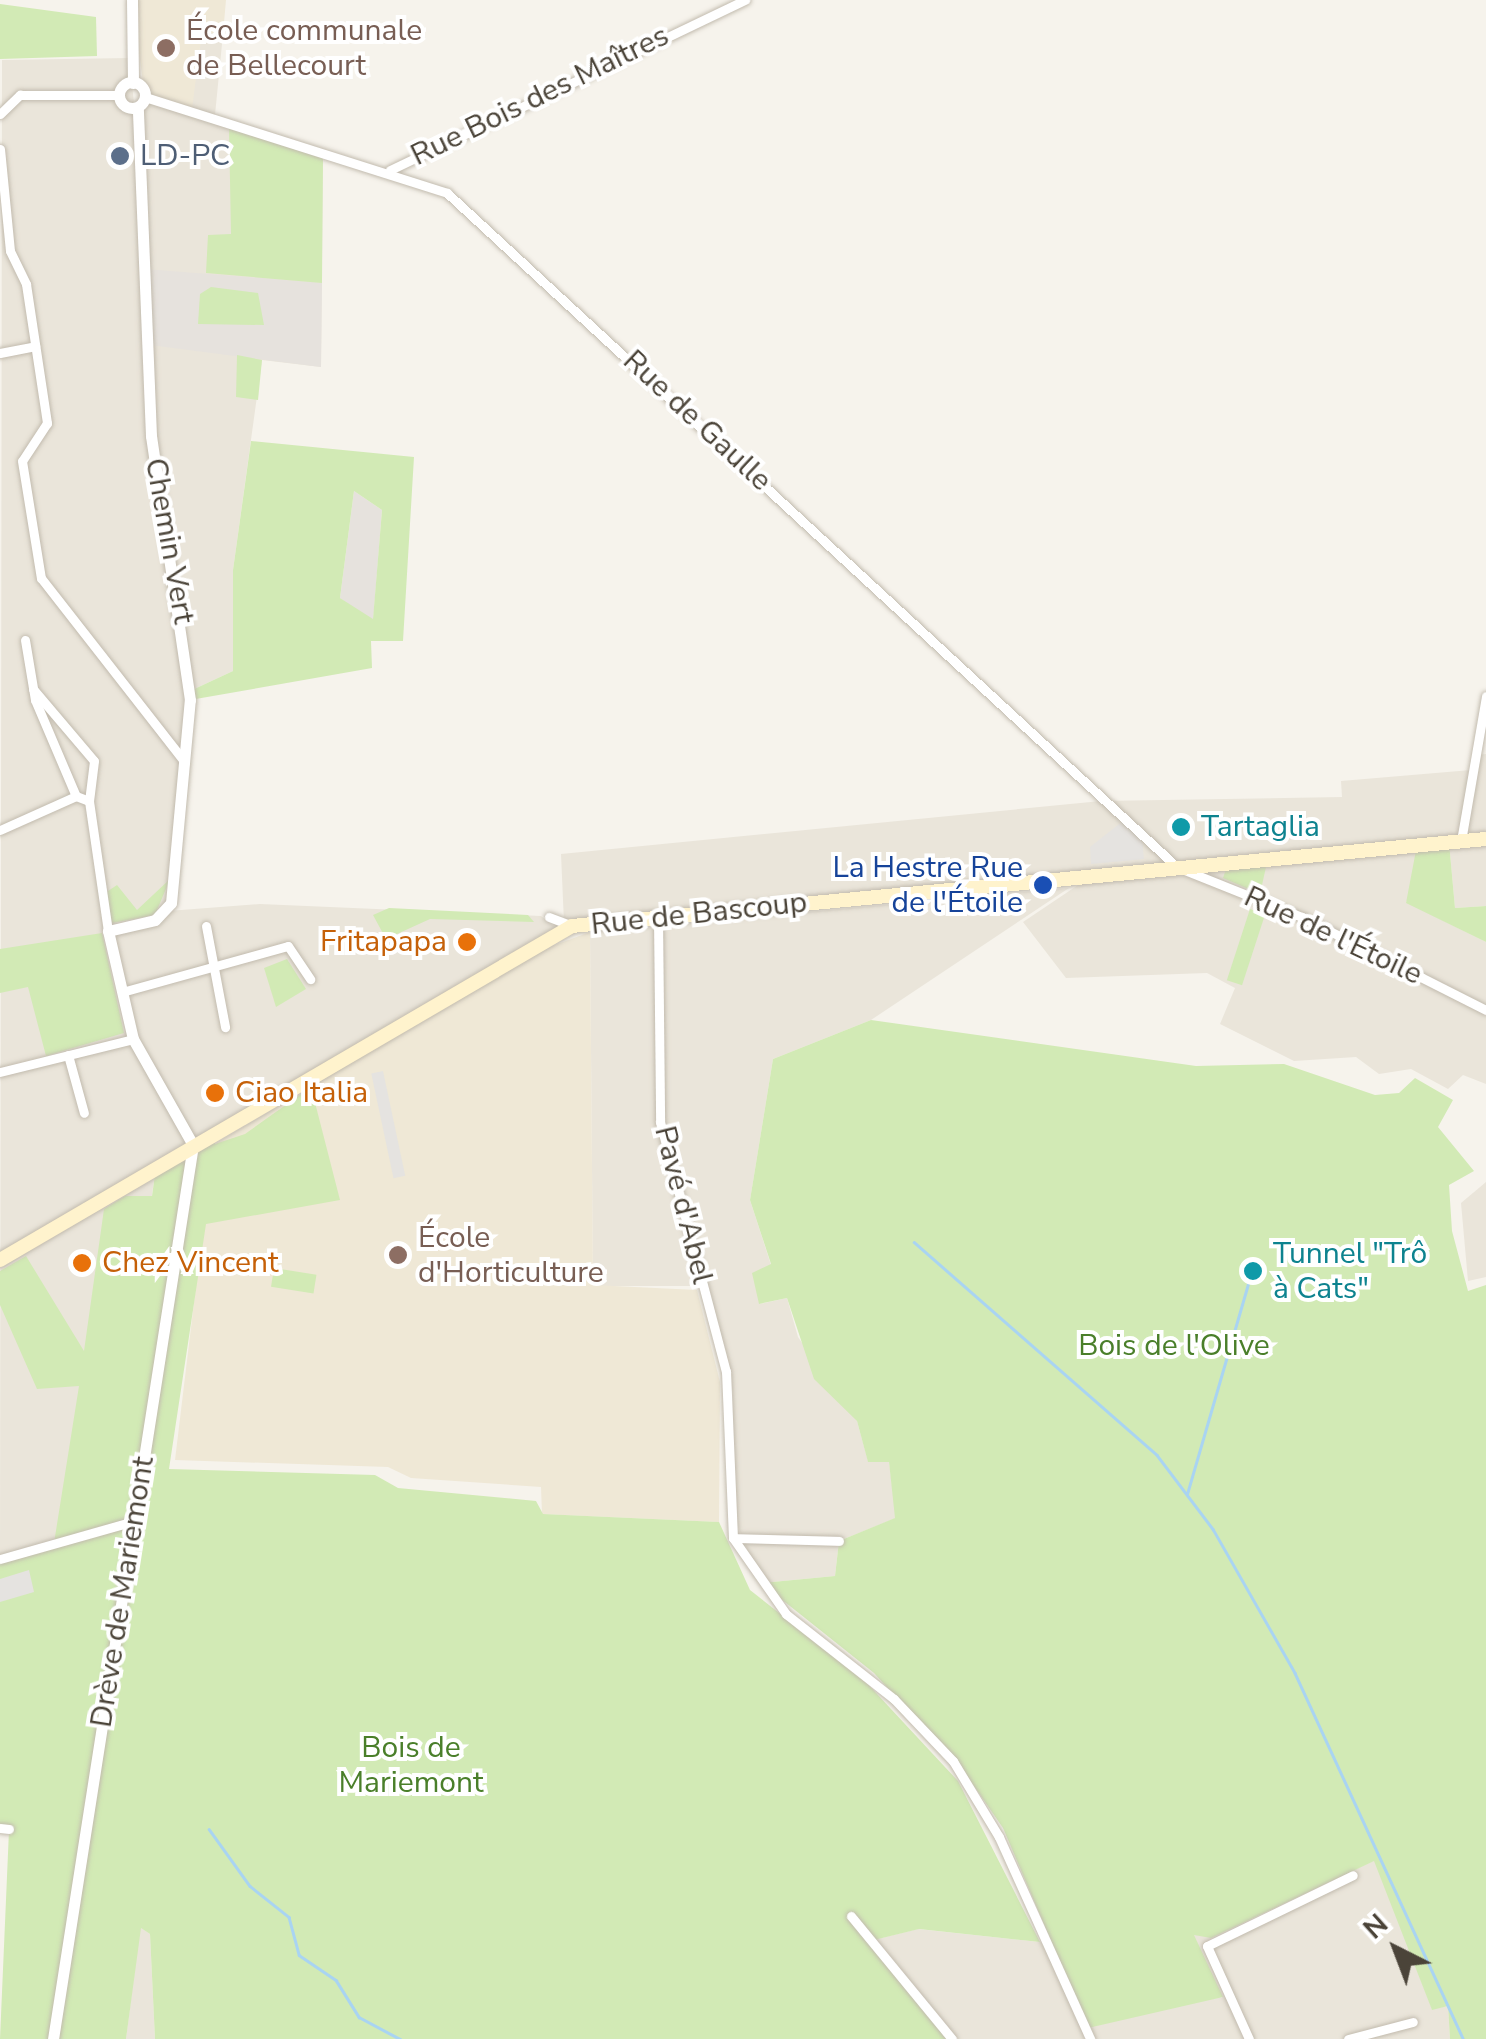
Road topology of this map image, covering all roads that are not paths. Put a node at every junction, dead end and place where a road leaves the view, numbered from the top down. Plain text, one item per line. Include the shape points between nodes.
1 (132, 0) edge
2 (746, 0) edge
3 (134, 82) junction
4 (120, 95) junction
5 (141, 102) junction
6 (0, 114) edge
7 (0, 149) edge
8 (390, 170) junction
9 (5, 251) edge
10 (35, 346) junction
11 (0, 353) edge
12 (25, 640) dead end
13 (33, 689) junction
14 (1486, 696) edge
15 (185, 762) junction
16 (76, 796) junction
17 (89, 801) junction
18 (0, 830) edge
19 (1486, 839) edge
20 (1461, 841) junction
21 (1177, 867) junction
22 (549, 917) dead end
23 (658, 917) junction
24 (206, 926) dead end
25 (572, 926) junction
26 (108, 931) junction
27 (215, 968) junction
28 (310, 979) dead end
29 (122, 992) junction
30 (1486, 1010) edge
31 (225, 1028) dead end
32 (133, 1039) junction
33 (68, 1055) junction
34 (0, 1071) edge
35 (84, 1114) dead end
36 (193, 1144) junction
37 (0, 1260) edge
38 (134, 1521) junction
39 (732, 1538) junction
40 (839, 1541) dead end
41 (0, 1559) edge
42 (1353, 1875) dead end
43 (852, 1916) dead end
44 (1413, 2022) dead end
45 (53, 2039) edge
46 (952, 2039) edge
47 (1090, 2039) edge
48 (1249, 2039) edge
49 (1348, 2039) edge

1 - 3 street
2 - 8 street, Rue Bois des Maîtres
3 - 4 street
3 - 5 street
4 - 5 street
4 - 6 street via 20,95
5 - 8 street, Rue de Gaulle
5 - 15 street, Chemin Vert via 151,436 188,649
7 - 9 street
8 - 21 street, Rue de Gaulle via 447,193 492,228
9 - 10 street
10 - 11 street
10 - 15 street via 47,423 22,462 41,578
12 - 13 street
13 - 16 street
13 - 17 street via 94,761
14 - 20 street
15 - 26 street, Chemin Vert via 169,907 154,920
16 - 17 street
16 - 18 street
17 - 26 street
19 - 20 main road, Rue de Bascoup
20 - 21 main road, Rue de Bascoup
21 - 23 main road, Rue de Bascoup
21 - 30 street, Rue de l'Étoile via 1319,924
22 - 25 street
23 - 25 main road, Rue de Bascoup
23 - 39 street, Pavé d'Abel via 660,1122 726,1371
24 - 27 street
25 - 36 main road, Rue de Bascoup
26 - 29 street
27 - 28 street via 288,946
27 - 29 street
27 - 31 street
29 - 32 street
32 - 33 street
32 - 36 street
33 - 34 street
33 - 35 street
36 - 37 main road, Rue de Bascoup
36 - 38 street, Drève de Mariemont
38 - 41 street
38 - 45 street, Drève de Mariemont
39 - 40 street
39 - 47 street via 786,1614 894,1698 954,1761
42 - 48 street via 1207,1946
43 - 46 street
44 - 49 street

